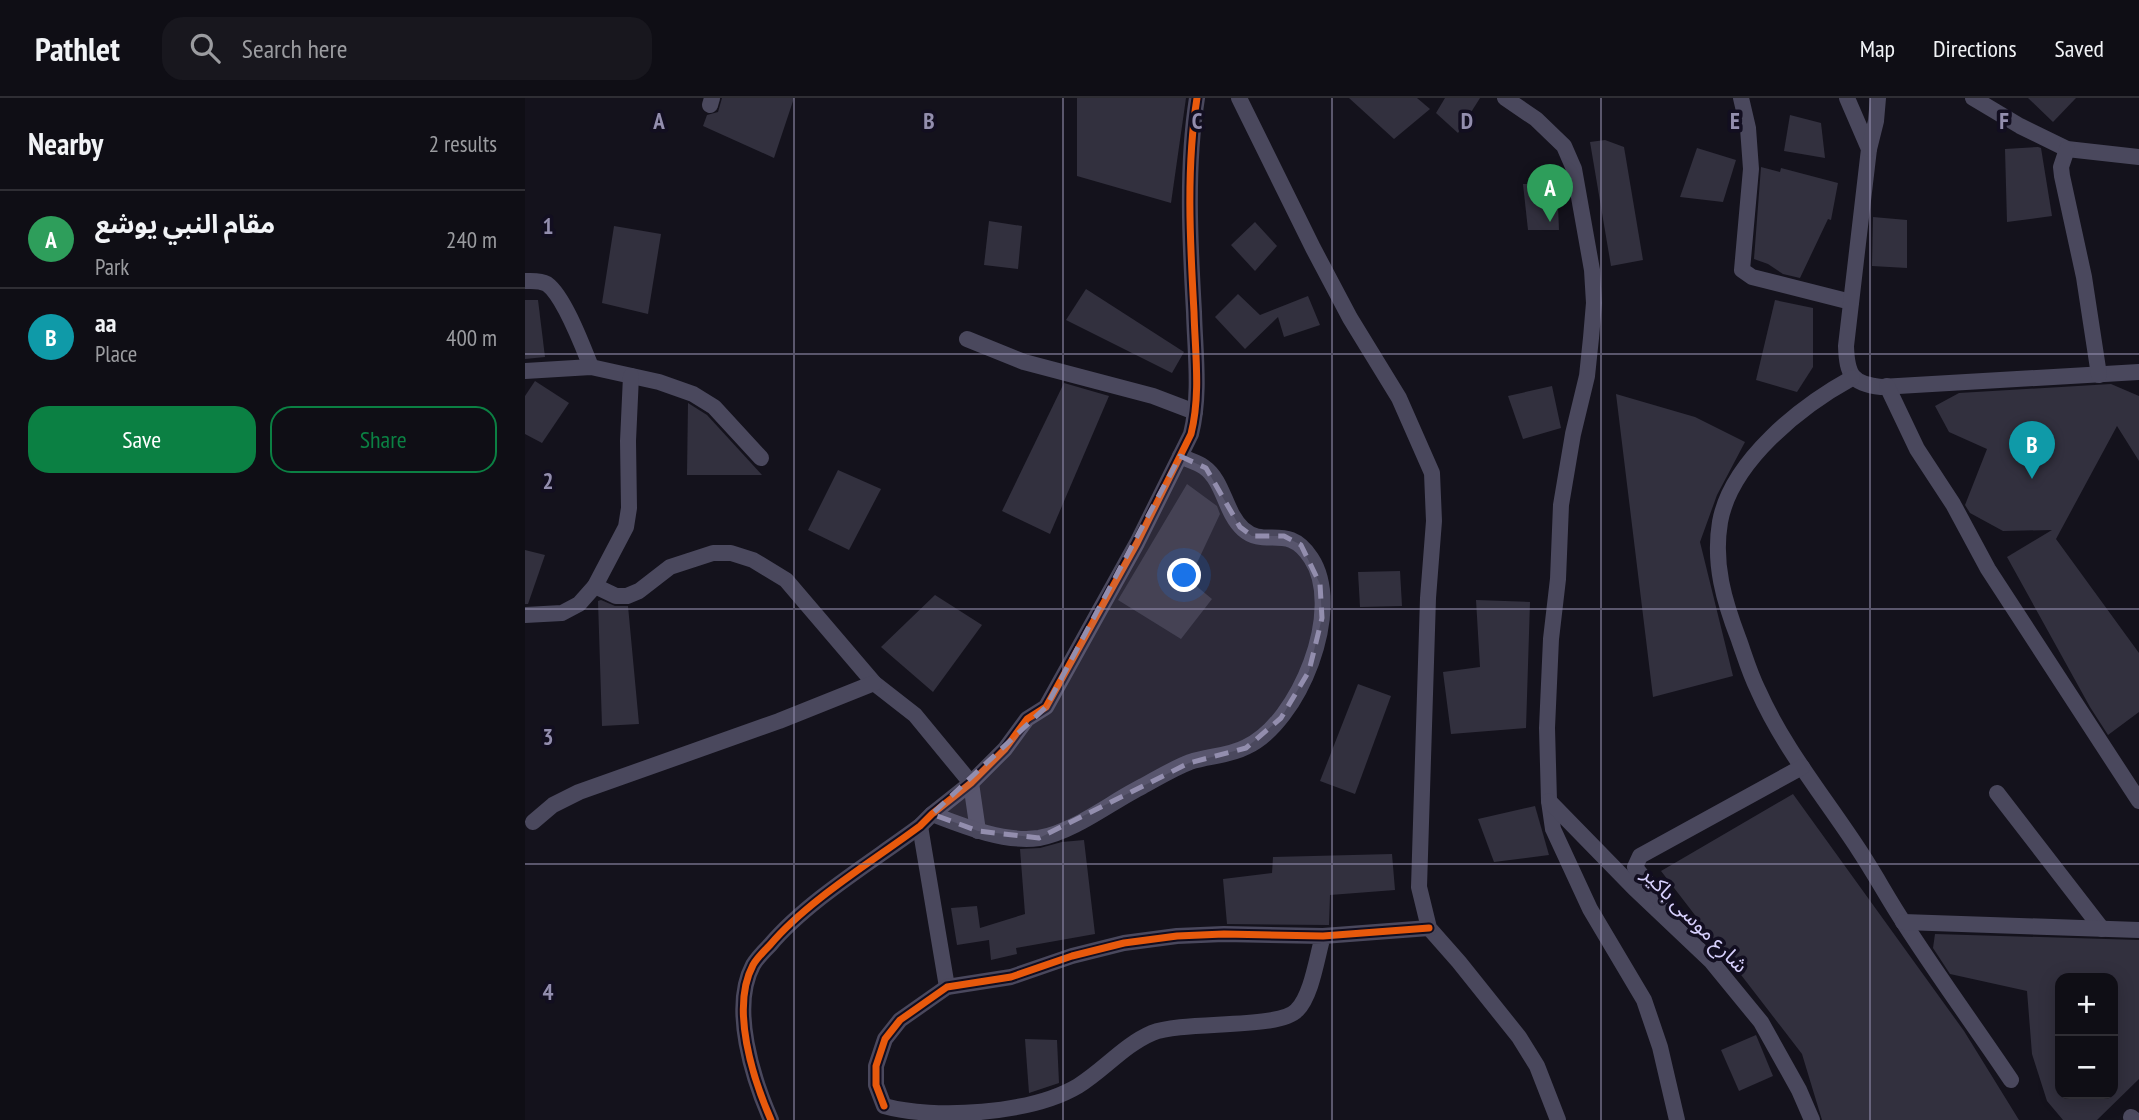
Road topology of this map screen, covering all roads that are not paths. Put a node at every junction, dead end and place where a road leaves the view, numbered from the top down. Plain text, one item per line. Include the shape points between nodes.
1 (1197, 98) edge
2 (1239, 98) edge
3 (1506, 98) edge
4 (1741, 98) edge
5 (1847, 98) edge
6 (1878, 98) edge
7 (1973, 98) edge
8 (1870, 149) junction
9 (2067, 149) junction
10 (2139, 157) edge
11 (525, 281) edge
12 (1851, 302) junction
13 (967, 340) dead end
14 (591, 367) junction
15 (525, 370) edge
16 (2139, 372) edge
17 (2099, 375) junction
18 (631, 376) junction
19 (1852, 377) junction
20 (1887, 386) junction
21 (1195, 412) junction
22 (1180, 457) junction
23 (761, 458) dead end
24 (595, 586) junction
25 (525, 615) edge
26 (874, 683) junction
27 (1802, 767) junction
28 (971, 783) junction
29 (1997, 793) dead end
30 (1549, 801) junction
31 (2139, 801) edge
32 (926, 820) junction
33 (533, 822) dead end
34 (978, 831) junction
35 (1903, 922) junction
36 (1675, 925) junction
37 (1429, 928) junction
38 (2102, 929) junction
39 (2139, 930) edge
40 (1323, 936) junction
41 (947, 987) junction
42 (2011, 1080) dead end
43 (771, 1120) edge
44 (1558, 1120) edge
45 (1677, 1120) edge
46 (1812, 1120) edge

1 - 21 street via 1191,175
2 - 37 street via 1350,318 1399,398 1432,473 1434,521 1419,887
3 - 30 street via 1564,146 1574,169 1594,303 1587,376 1561,505 1547,728
4 - 12 street via 1751,159 1742,270 1752,277
5 - 8 street
6 - 8 street
7 - 9 street
8 - 12 street
9 - 10 street
9 - 17 street via 2061,176 2084,277
11 - 14 street via 549,285 574,324
12 - 19 street via 1846,346
13 - 21 street via 1024,362 1153,396
14 - 15 street
14 - 18 street
16 - 17 street
17 - 20 street
18 - 23 street via 694,394 714,407
18 - 24 street via 626,527
19 - 20 street via 1864,385
19 - 27 street via 1823,394 1759,451 1741,473 1720,520 1718,576 1725,606 1758,691
20 - 31 street via 1917,449 1988,569
21 - 22 street
22 - 28 street via 1046,707 1027,719
22 - 34 street via 1206,468 1240,527 1252,536 1284,536 1301,545 1313,561 1322,618 1309,671 1281,718 1246,748 1189,763 1067,828 1039,838
24 - 25 street via 562,614
24 - 26 street via 627,596 670,567 701,555 731,553 786,580
26 - 28 street via 915,715
26 - 33 street via 563,799
27 - 35 street
27 - 36 street via 1640,856 1635,867
28 - 32 street
28 - 34 street
29 - 38 street
30 - 36 street, شارع موسى باكير
30 - 45 street via 1553,828 1590,909 1644,1000
32 - 34 street
32 - 41 street
32 - 43 street via 811,906 779,933 753,964 746,995 745,1041
35 - 38 street
35 - 42 street
36 - 46 street, شارع موسى باكير via 1761,1022
37 - 40 street
37 - 44 street via 1519,1037 1537,1066
38 - 39 street
40 - 41 street via 1224,934 1125,943 1011,977
40 - 41 street via 1307,992 1297,1011 1285,1017 1153,1032 1062,1094 983,1117 900,1114 884,1106 876,1085 876,1066 885,1039 900,1020

